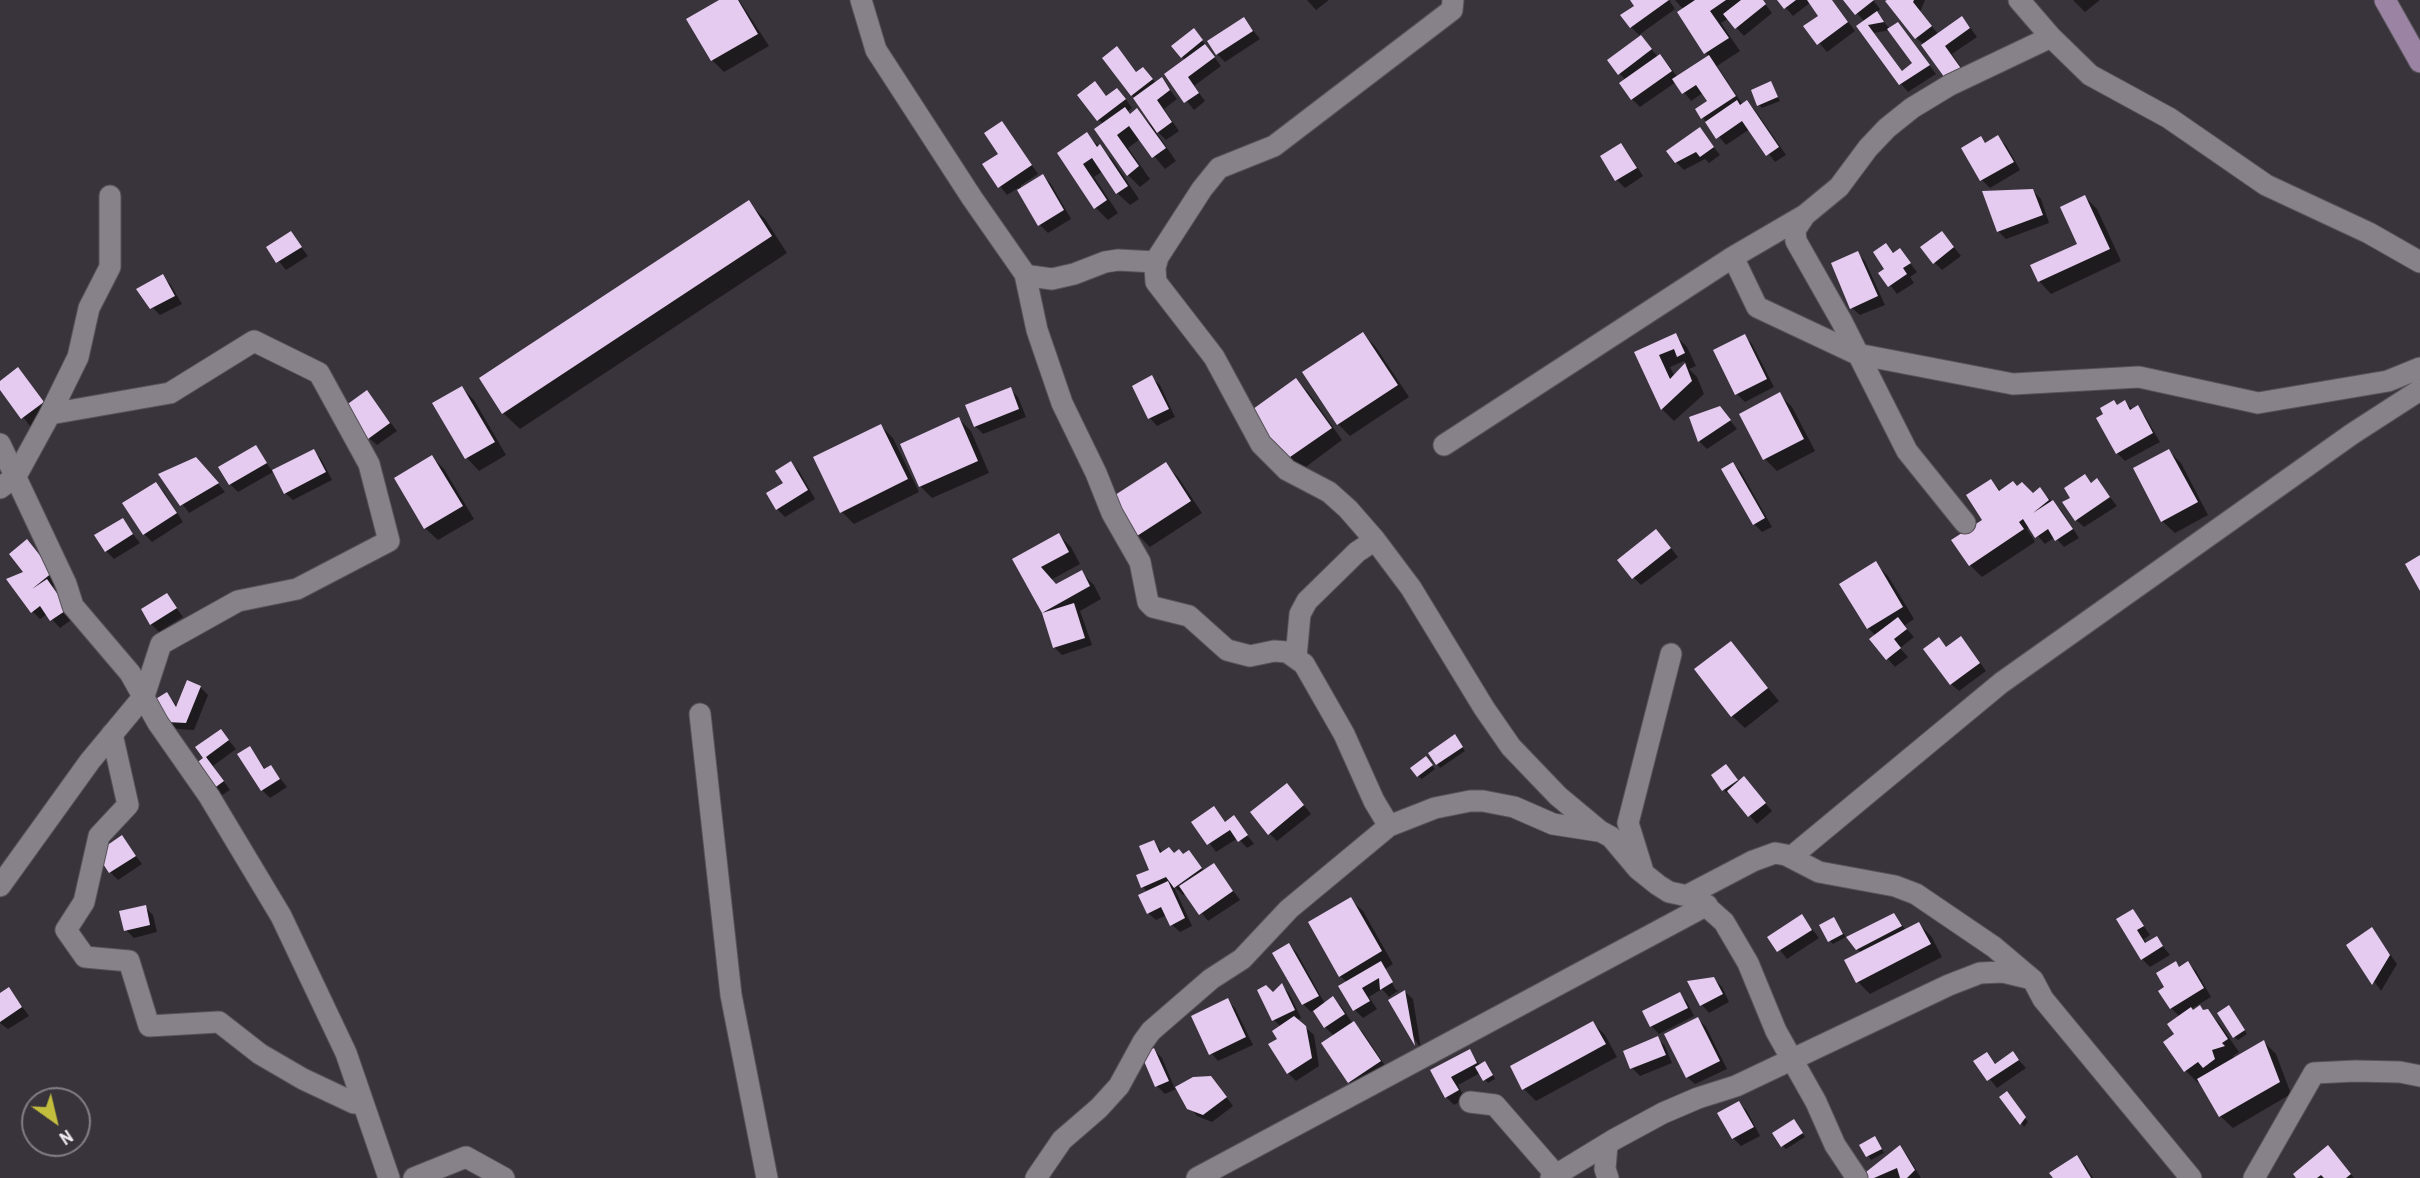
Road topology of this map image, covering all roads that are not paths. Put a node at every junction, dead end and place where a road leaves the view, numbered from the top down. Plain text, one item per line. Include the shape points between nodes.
1 (861, 0) edge
2 (1453, 0) edge
3 (2019, 0) edge
4 (2385, 0) edge
5 (2050, 37) junction
6 (2420, 62) edge
7 (110, 196) dead end
8 (1805, 215) junction
9 (1733, 257) junction
10 (1156, 262) junction
11 (2420, 262) edge
12 (1025, 274) junction
13 (1857, 354) junction
14 (2420, 368) edge
15 (2420, 390) edge
16 (50, 414) junction
17 (0, 444) edge
18 (1444, 445) dead end
19 (8, 482) edge
20 (1965, 523) dead end
21 (1375, 540) junction
22 (1671, 654) dead end
23 (1296, 657) junction
24 (144, 696) junction
25 (700, 714) dead end
26 (112, 734) junction
27 (1389, 826) junction
28 (1600, 831) junction
29 (1791, 857) junction
30 (1643, 873) junction
31 (0, 886) edge
32 (1698, 900) junction
33 (2033, 979) junction
34 (1794, 1060) junction
35 (2420, 1076) edge
36 (1469, 1102) dead end
37 (354, 1103) dead end
38 (1606, 1145) junction
39 (1554, 1177) edge
40 (389, 1178) edge
41 (414, 1178) edge
42 (503, 1178) edge
43 (767, 1178) edge
44 (1036, 1178) edge
45 (1198, 1178) edge
46 (1608, 1178) edge
47 (1857, 1178) edge
48 (2191, 1178) edge
49 (2253, 1178) edge

1 - 12 street via 876,50
2 - 10 street via 1452,10 1274,146 1219,168
3 - 5 street
4 - 6 main road
5 - 8 street via 1912,108 1868,148 1839,187
5 - 11 street via 2090,75 2169,118 2266,185
7 - 16 street via 110,267 89,308 78,357
8 - 9 street
8 - 13 street via 1795,230 1796,241
9 - 13 street via 1757,307
9 - 18 street
10 - 12 street via 1105,262 1052,279
10 - 21 street via 1154,275 1161,291 1214,357 1261,444 1287,470 1329,492
12 - 23 street via 1037,330 1062,403 1112,513 1140,562 1149,604 1189,616 1227,650 1250,656 1274,651
13 - 14 street via 2013,384 2139,377 2258,403 2388,381
13 - 20 street via 1907,452
15 - 29 street via 2001,683
16 - 19 street
16 - 24 street via 170,393 254,341 319,373 369,464 389,541 297,589 238,601 161,644
17 - 19 street
19 - 24 street via 32,514 73,606 116,654
21 - 23 street via 1307,601 1300,614
21 - 28 street via 1411,588 1511,747
22 - 30 street via 1628,823
23 - 27 street via 1329,706
24 - 26 street
24 - 40 street via 281,916 346,1053
25 - 43 street via 731,995
26 - 31 street
26 - 37 street via 128,805 99,836 84,902 66,930 85,957 130,961 149,1026 219,1022 260,1054
27 - 28 street via 1435,808 1483,801 1514,807 1553,824
27 - 44 street via 1289,909 1237,963 1211,979 1151,1031 1119,1086 1062,1140
28 - 30 street
29 - 32 street via 1769,854
29 - 33 street via 1819,872 1916,894
30 - 32 street via 1664,889
32 - 34 street via 1724,922 1740,948 1776,1031
32 - 45 street
33 - 34 street via 2003,972 1980,973
33 - 48 street via 2042,999
34 - 38 street via 1663,1113
34 - 47 street via 1835,1145
35 - 49 street via 2314,1073
36 - 39 street via 1496,1105
38 - 39 street
38 - 46 street
41 - 42 street via 466,1157

